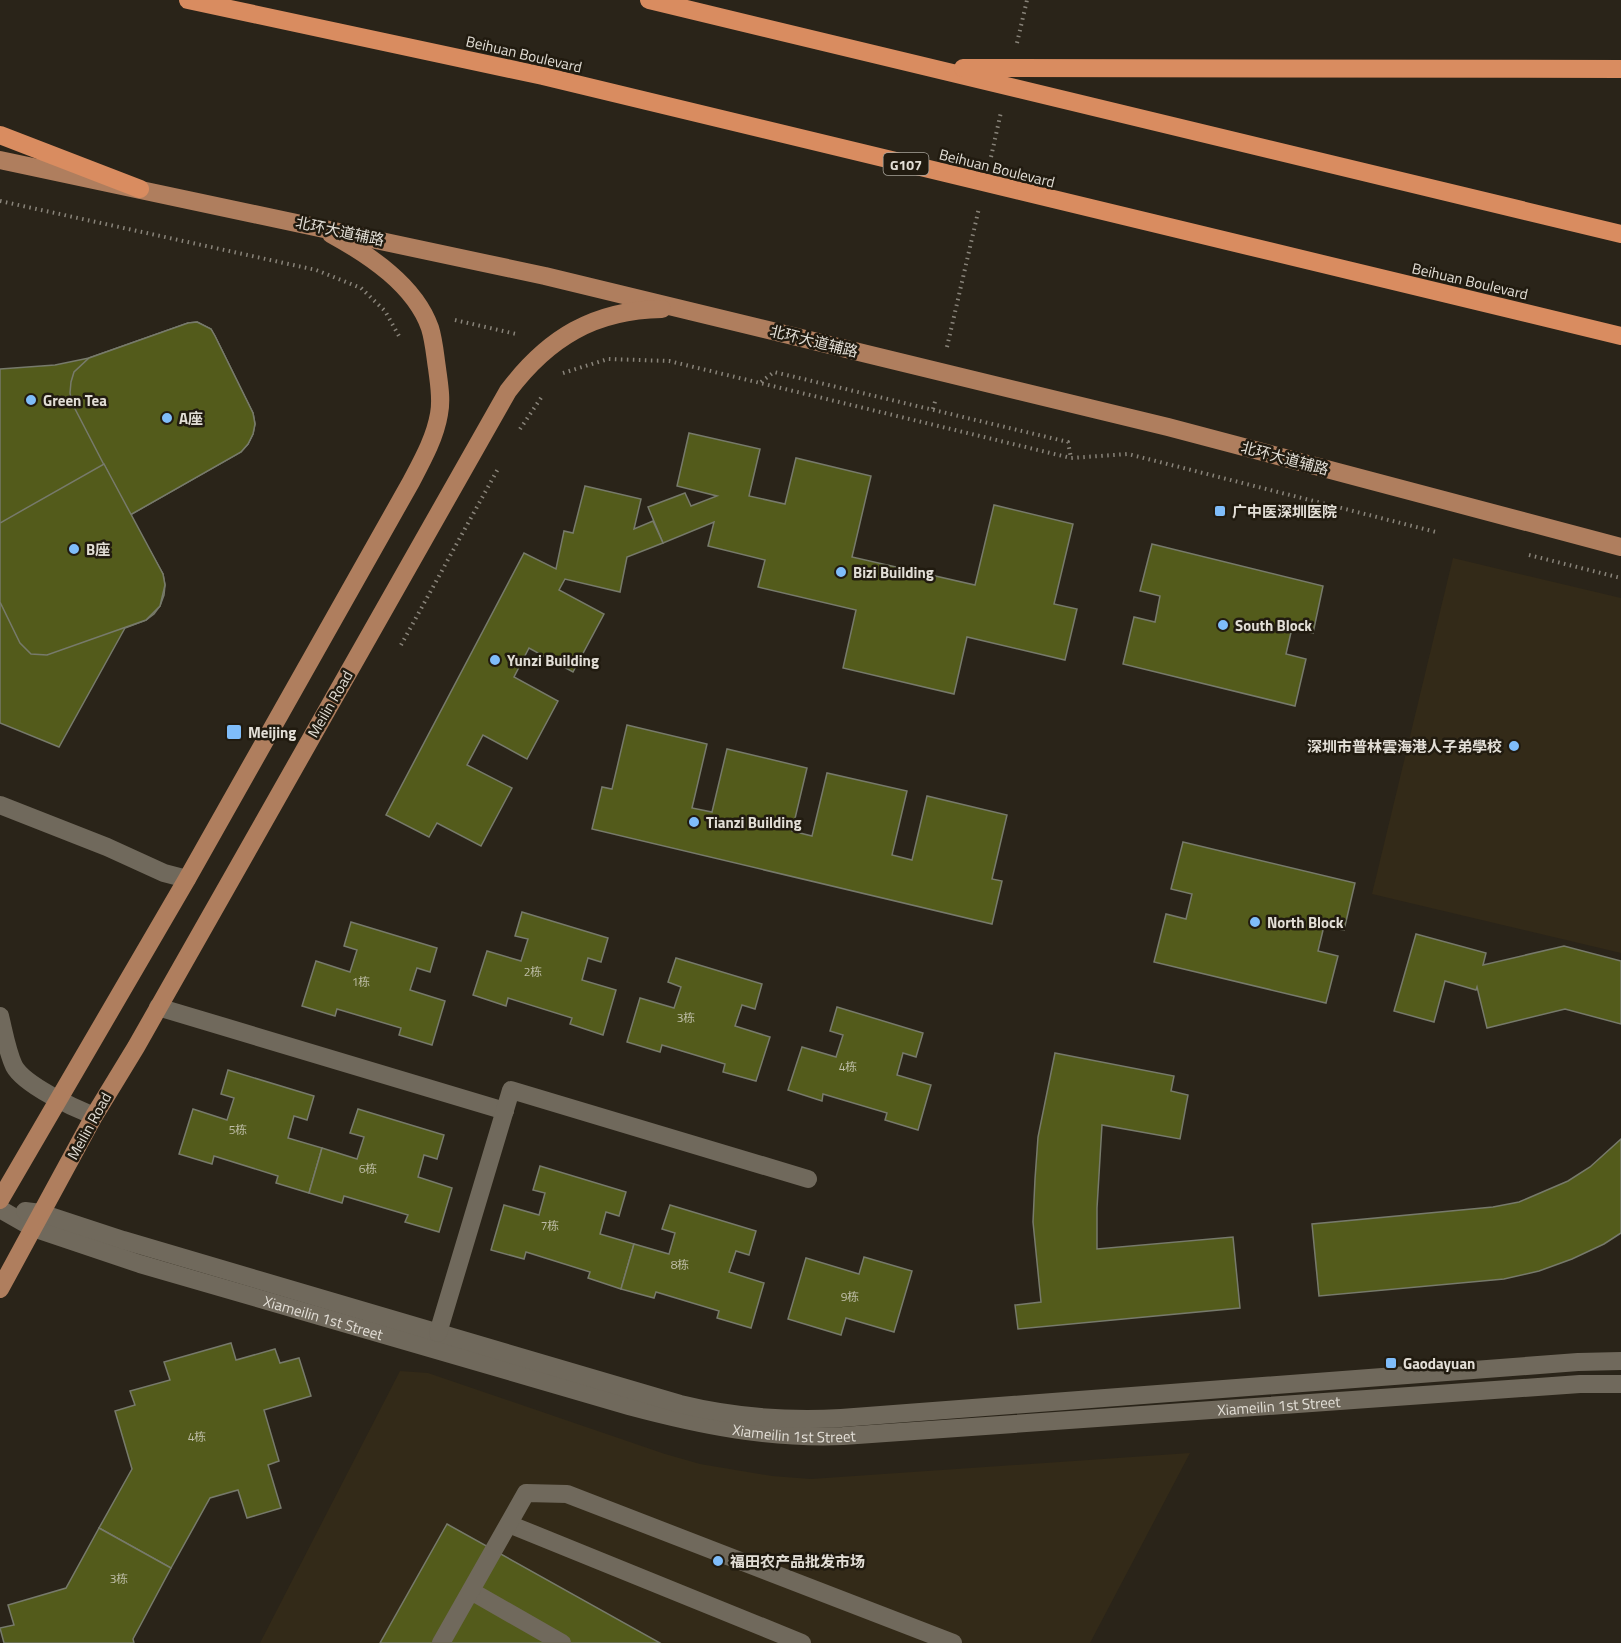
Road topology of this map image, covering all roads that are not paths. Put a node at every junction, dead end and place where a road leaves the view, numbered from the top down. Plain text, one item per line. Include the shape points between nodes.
1 (188, 0) edge
2 (650, 0) edge
3 (933, 68) junction
4 (1621, 69) edge
5 (0, 135) edge
6 (0, 160) edge
7 (140, 189) junction
8 (310, 225) junction
9 (1621, 234) edge
10 (684, 309) junction
11 (1621, 336) edge
12 (1621, 547) edge
13 (0, 805) edge
14 (187, 879) junction
15 (158, 1007) junction
16 (0, 1016) edge
17 (58, 1100) junction
18 (505, 1112) junction
19 (94, 1116) junction
20 (808, 1179) dead end
21 (0, 1200) edge
22 (0, 1208) edge
23 (37, 1220) junction
24 (0, 1290) edge
25 (438, 1333) junction
26 (1621, 1360) edge
27 (1621, 1384) edge
28 (516, 1527) dead end
29 (471, 1591) junction
30 (441, 1643) edge
31 (562, 1643) edge
32 (802, 1643) edge
33 (953, 1643) edge

1 - 11 highway, Beihuan Boulevard / G107 via 555,79
2 - 3 highway
3 - 4 highway
3 - 9 highway
5 - 7 highway
6 - 7 main road, 北环大道辅路
7 - 8 main road, 北环大道辅路
8 - 10 main road, 北环大道辅路
8 - 14 main road via 343,241 382,268 416,301 434,341 440,414 411,482
10 - 12 main road, 北环大道辅路 via 1168,426
10 - 15 main road, Meilin Road via 604,317 568,333 523,372 502,402
13 - 14 street
14 - 17 main road
15 - 18 street
15 - 19 main road, Meilin Road
16 - 17 street via 14,1066 22,1076
17 - 19 street
17 - 21 main road
18 - 20 street via 511,1090
18 - 25 street
19 - 23 main road, Meilin Road
22 - 23 street, Xiameilin 1st Street
23 - 24 main road, Meilin Road
23 - 25 street, Xiameilin 1st Street via 123,1240
23 - 27 street, Xiameilin 1st Street via 140,1264 628,1406 699,1424 772,1435 843,1436
25 - 26 street, Xiameilin 1st Street via 680,1404 738,1415 802,1419
28 - 32 street
29 - 30 street
29 - 31 street
29 - 33 street via 526,1493 567,1494

